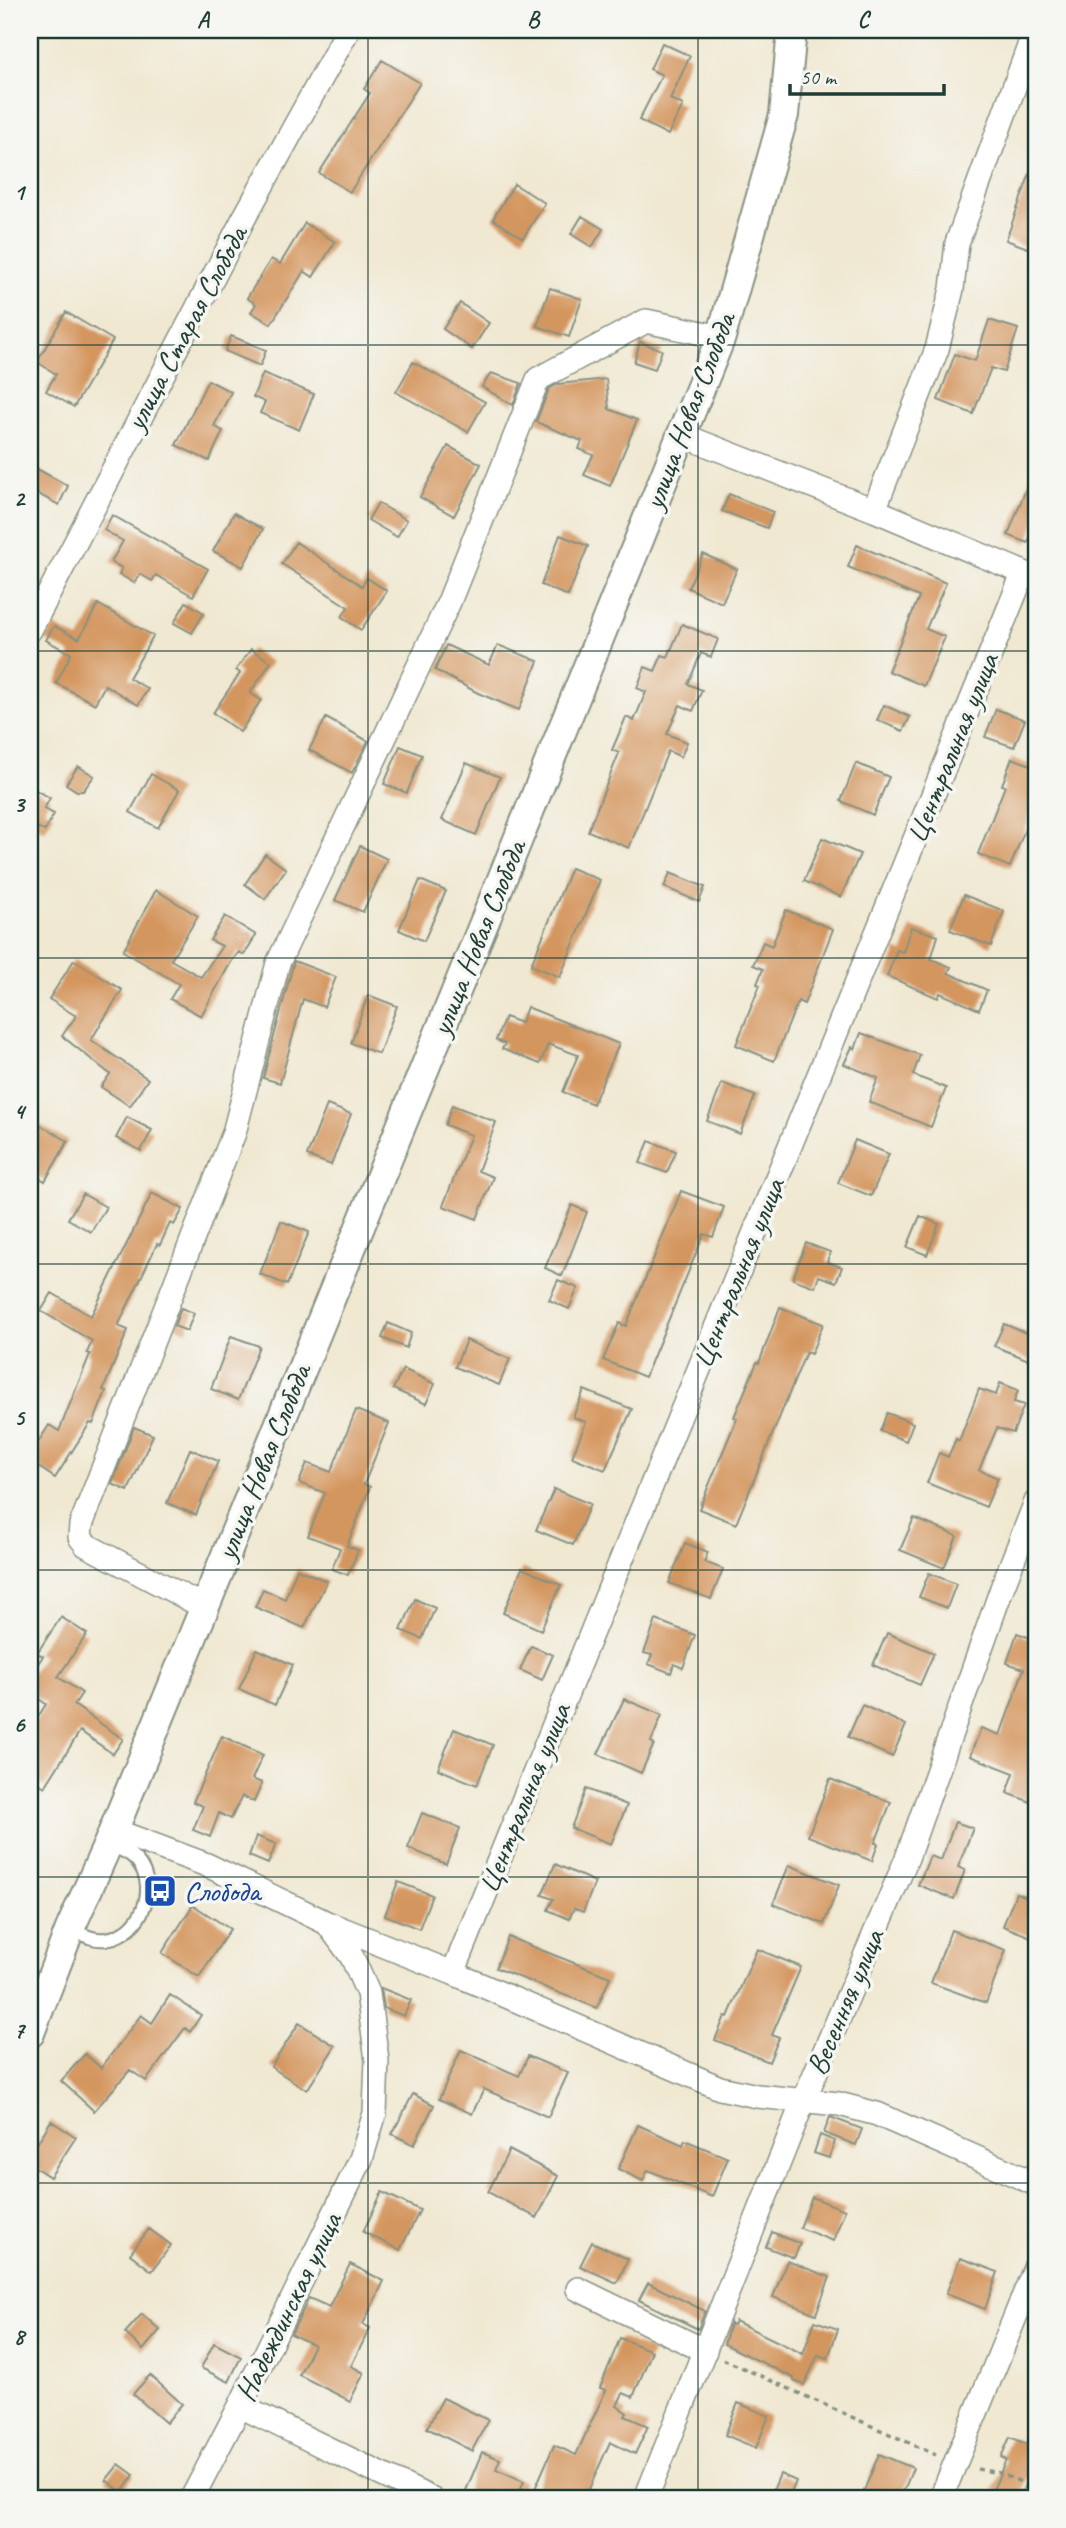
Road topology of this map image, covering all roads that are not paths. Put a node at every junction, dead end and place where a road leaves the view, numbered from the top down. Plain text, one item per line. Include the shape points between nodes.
1 (348, 30) edge
2 (792, 30) edge
3 (1035, 30) edge
4 (721, 337) junction
5 (681, 435) junction
6 (874, 510) junction
7 (1030, 576) edge
8 (30, 630) edge
9 (1036, 1502) edge
10 (204, 1607) junction
11 (110, 1837) junction
12 (327, 1923) junction
13 (70, 1929) junction
14 (453, 1973) junction
15 (30, 2033) edge
16 (803, 2102) junction
17 (1036, 2184) edge
18 (1036, 2266) edge
19 (578, 2289) dead end
20 (705, 2351) junction
21 (240, 2406) junction
22 (192, 2498) edge
23 (430, 2498) edge
24 (646, 2498) edge
25 (941, 2498) edge

1 - 8 street, улица Старая Слобода via 243,220
2 - 4 street, улица Новая Слобода via 784,115
3 - 6 street via 957,243 953,289 937,349
4 - 5 street, улица Новая Слобода
4 - 10 street via 646,321 538,379 449,602 278,963 234,1133 81,1525 80,1536 86,1545
5 - 6 street
5 - 10 street, улица Новая Слобода
6 - 7 street
7 - 14 street, Центральная улица
9 - 16 street, Весенняя улица via 907,1857
10 - 11 street, улица Новая Слобода
11 - 12 street
11 - 13 street, улица Новая Слобода
11 - 13 lane via 147,1877 148,1899 133,1925 118,1936 91,1938
12 - 14 street
12 - 21 street, Надеждинская улица via 352,1957 368,1993 377,2060 375,2113 360,2159
13 - 15 street
14 - 16 street via 720,2088
16 - 17 street via 839,2104 877,2114
16 - 20 street, Весенняя улица
18 - 25 street
19 - 20 street
20 - 24 street, Весенняя улица
21 - 22 street, Надеждинская улица
21 - 23 street

